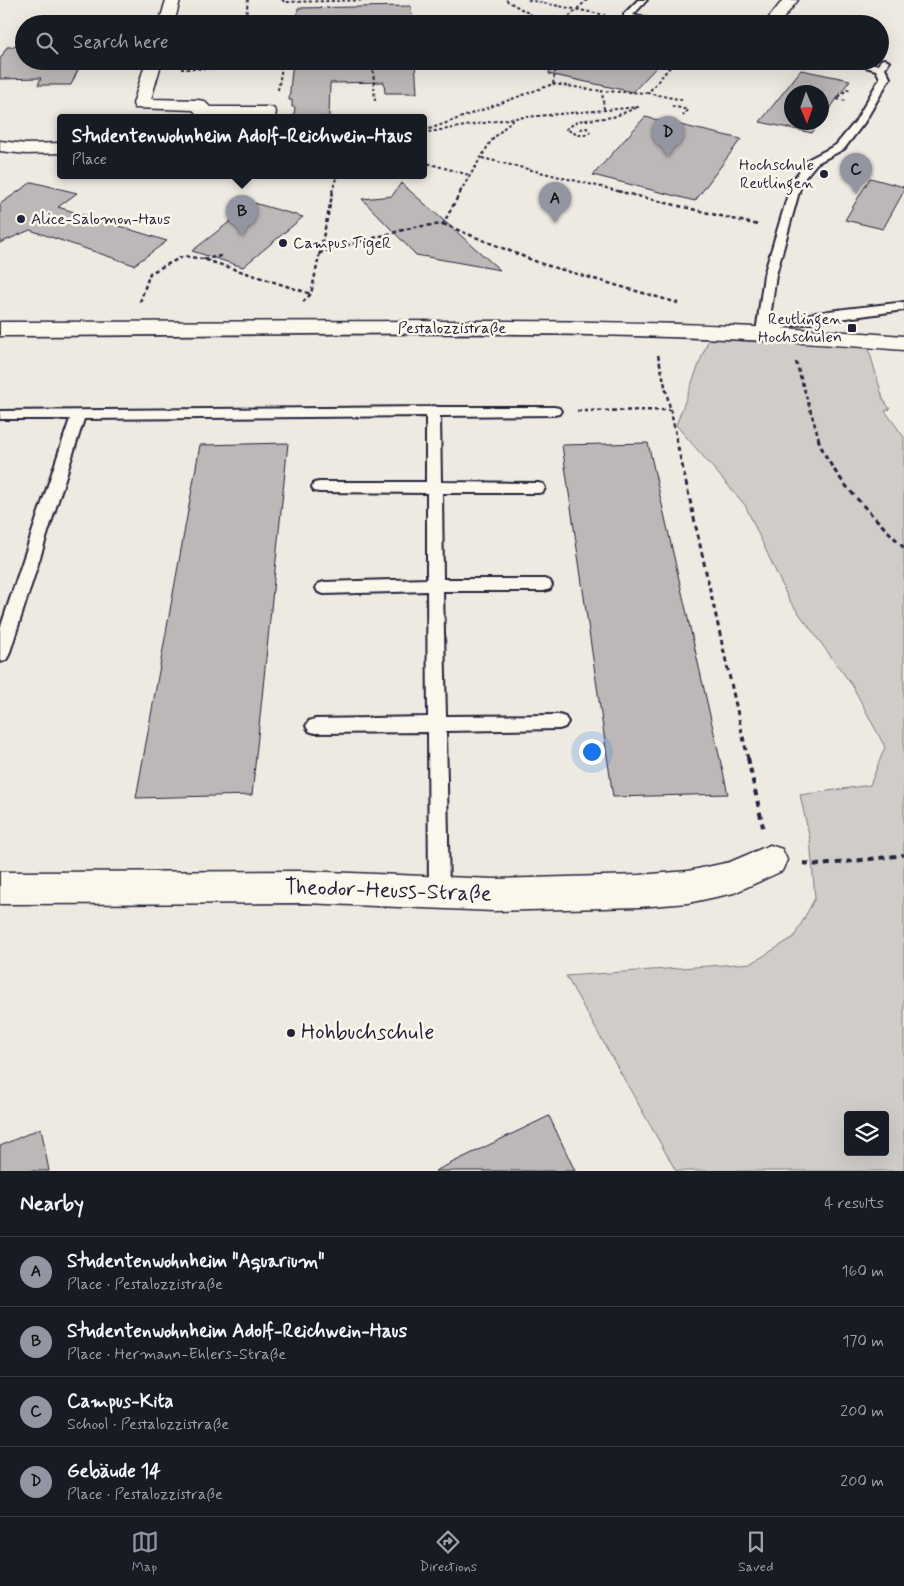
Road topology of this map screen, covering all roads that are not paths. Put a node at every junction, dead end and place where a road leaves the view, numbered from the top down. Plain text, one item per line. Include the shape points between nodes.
1 (174, 0) edge
2 (643, 0) edge
3 (790, 0) edge
4 (169, 15) edge
5 (628, 15) edge
6 (778, 15) edge
7 (151, 70) edge
8 (883, 70) edge
9 (203, 114) edge
10 (0, 146) edge
11 (57, 148) edge
12 (904, 306) edge
13 (0, 329) edge
14 (762, 333) junction
15 (904, 343) edge
16 (433, 410) junction
17 (554, 411) road end
18 (79, 413) junction
19 (0, 415) edge
20 (319, 487) dead end
21 (434, 487) junction
22 (538, 488) dead end
23 (435, 585) junction
24 (544, 585) dead end
25 (324, 588) dead end
26 (0, 655) edge
27 (559, 722) dead end
28 (437, 723) junction
29 (314, 726) dead end
30 (770, 860) road end
31 (0, 888) edge
32 (439, 892) junction

1 - 4 street
2 - 5 lane
3 - 6 street
7 - 9 street via 141,104 198,105
8 - 14 lane via 885,78 859,123 840,147 813,161 797,181 770,275
10 - 11 street
12 - 14 lane via 786,323
13 - 14 street, Pestalozzistraße via 497,327 652,328
14 - 15 street, Pestalozzistraße
16 - 17 lane
16 - 18 lane
16 - 21 lane
18 - 19 lane
18 - 26 lane
20 - 21 lane
21 - 22 lane
21 - 23 lane
23 - 24 lane
23 - 25 lane
23 - 28 lane
27 - 28 lane
28 - 29 lane
28 - 32 lane
30 - 32 street, Theodor-Heuss-Straße via 734,877 688,887 567,894
31 - 32 street, Theodor-Heuss-Straße via 304,887

